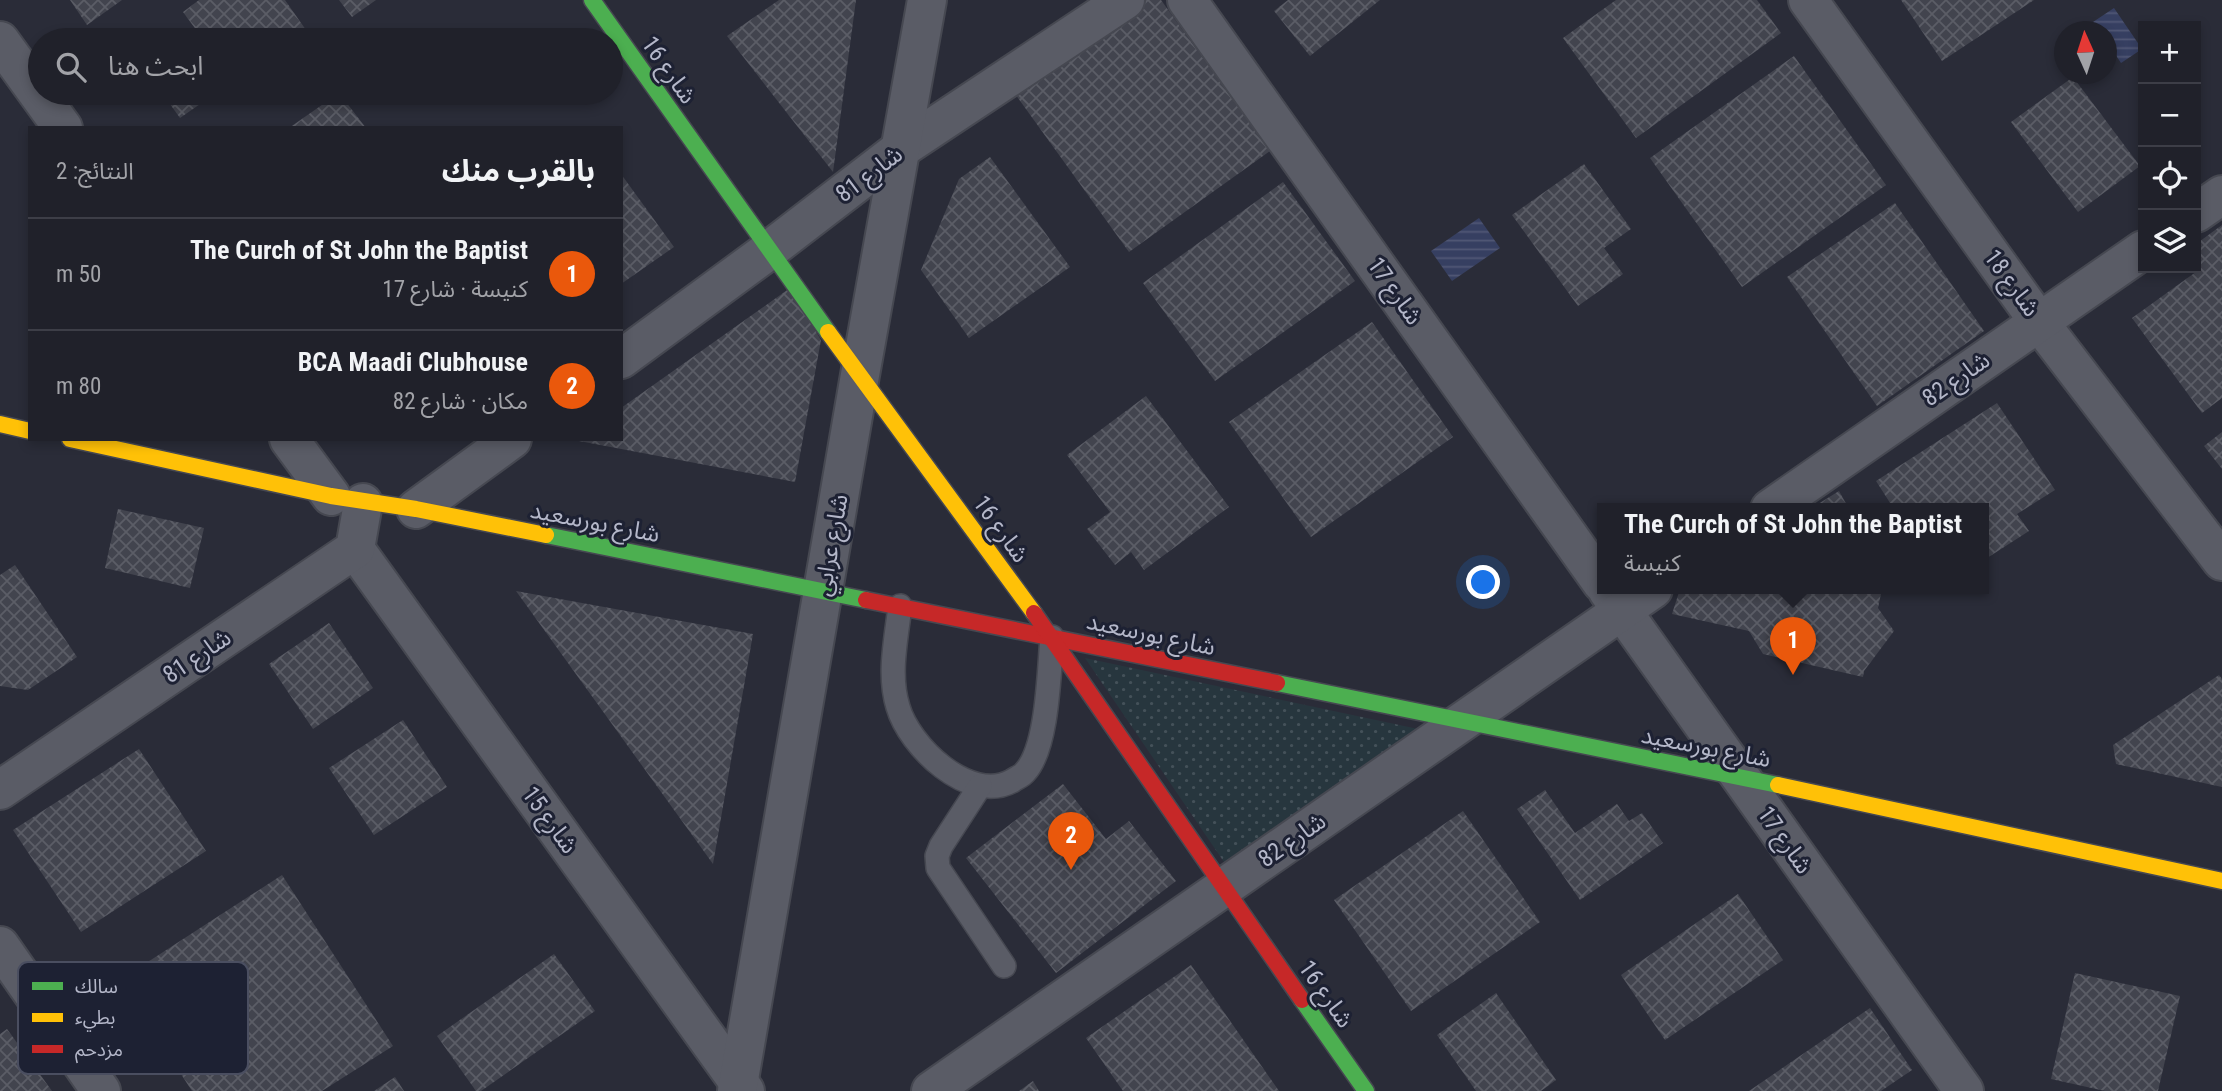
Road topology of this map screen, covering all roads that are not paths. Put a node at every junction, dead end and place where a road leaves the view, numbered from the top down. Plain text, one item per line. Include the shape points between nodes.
1 (592, 0) edge
2 (927, 0) edge
3 (1125, 0) edge
4 (1187, 0) edge
5 (1808, 0) edge
6 (612, 28) edge
7 (0, 41) edge
8 (623, 44) edge
9 (28, 80) edge
10 (46, 105) edge
11 (62, 126) edge
12 (902, 148) junction
13 (2222, 195) edge
14 (2200, 210) edge
15 (768, 251) junction
16 (2138, 253) edge
17 (2039, 322) junction
18 (623, 358) edge
19 (860, 375) junction
20 (0, 424) edge
21 (28, 430) edge
22 (78, 441) edge
23 (291, 441) edge
24 (509, 441) edge
25 (347, 500) junction
26 (1779, 503) edge
27 (416, 509) junction
28 (355, 549) junction
29 (2222, 561) edge
30 (1597, 576) edge
31 (823, 591) junction
32 (1610, 594) edge
33 (900, 606) junction
34 (1052, 637) junction
35 (1462, 722) junction
36 (1740, 777) junction
37 (980, 786) junction
38 (0, 790) edge
39 (2222, 881) edge
40 (1223, 888) junction
41 (0, 946) edge
42 (1004, 966) dead end
43 (18, 972) edge
44 (89, 1074) edge
45 (740, 1088) edge
46 (101, 1091) edge
47 (931, 1091) edge
48 (1366, 1091) edge
49 (1964, 1091) edge

1 - 6 main road, شارع 16
2 - 12 street, شارع عرابي
3 - 12 street, شارع 81
4 - 30 street, شارع 17
5 - 17 street, شارع 18
7 - 9 street
8 - 15 main road, شارع 16
10 - 11 street
12 - 15 street, شارع 81
12 - 19 street, شارع عرابي
13 - 14 street
15 - 18 street, شارع 81
15 - 19 main road, شارع 16
16 - 17 street, شارع 82
17 - 26 street, شارع 82
17 - 29 street, شارع 18
19 - 31 street, شارع عرابي
19 - 34 main road, شارع 16
20 - 21 main road
22 - 25 main road, شارع بورسعيد
23 - 25 street
24 - 27 street
25 - 27 main road, شارع بورسعيد
25 - 28 street
27 - 31 main road, شارع بورسعيد
28 - 38 street, شارع 81
28 - 45 street, شارع 15
31 - 33 main road, شارع بورسعيد
31 - 45 street, شارع عرابي
32 - 35 street, شارع 82
32 - 36 street, شارع 17
33 - 34 main road, شارع بورسعيد
33 - 37 lane via 892,682 898,710 930,757
34 - 35 main road, شارع بورسعيد
34 - 37 lane via 1037,752 1025,773 1004,785
34 - 40 main road, شارع 16
35 - 36 main road, شارع بورسعيد
35 - 40 street, شارع 82
36 - 39 main road, شارع بورسعيد
36 - 49 street, شارع 17
37 - 42 lane via 942,846 938,867
40 - 47 street, شارع 82
40 - 48 main road, شارع 16
41 - 43 street
44 - 46 street

